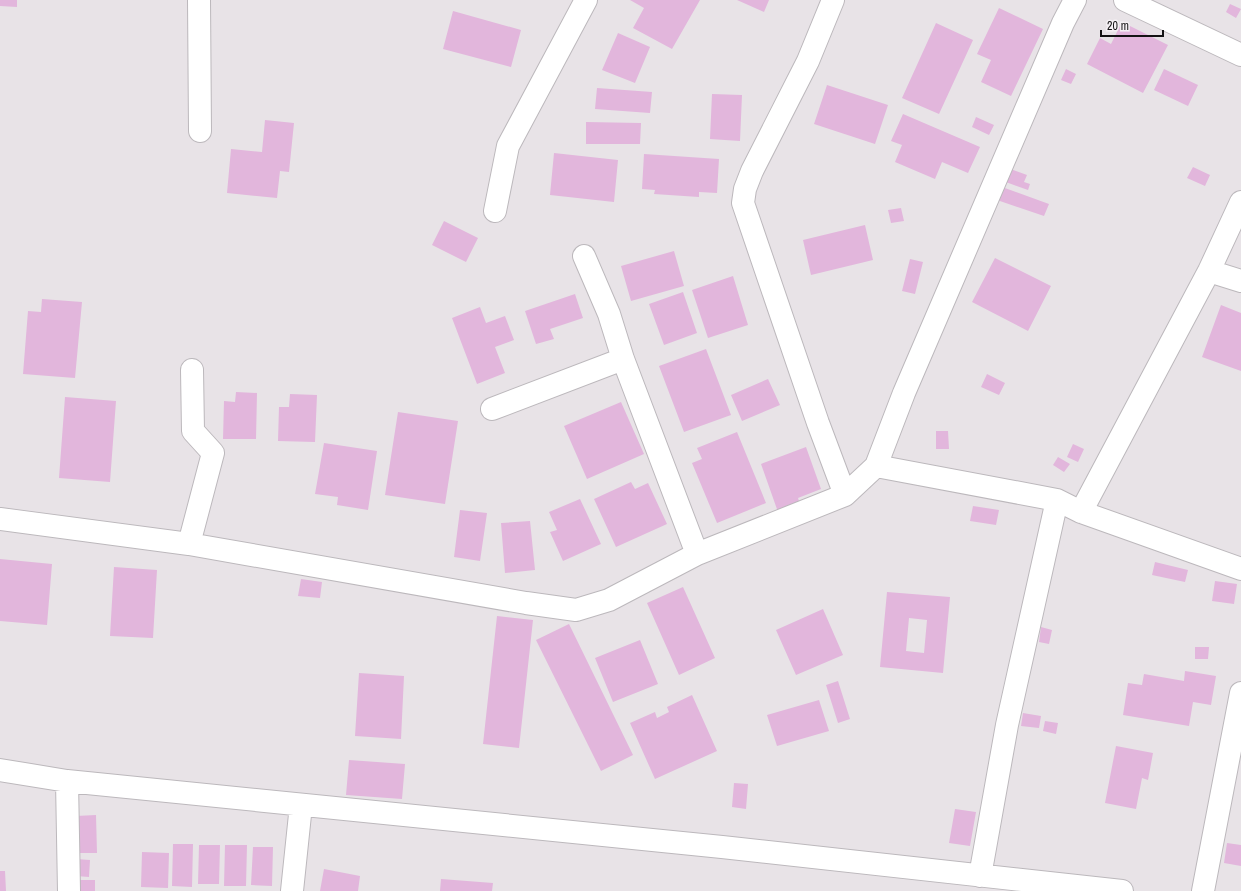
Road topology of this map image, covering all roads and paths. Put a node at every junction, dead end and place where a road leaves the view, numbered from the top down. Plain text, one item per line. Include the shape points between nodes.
1 (199, 0) edge
2 (586, 0) edge
3 (833, 0) edge
4 (1075, 0) edge
5 (1125, 0) edge
6 (1241, 55) edge
7 (200, 131) dead end
8 (1241, 202) edge
9 (495, 211) dead end
10 (584, 256) dead end
11 (1209, 271) junction
12 (1241, 282) edge
13 (624, 358) junction
14 (192, 370) dead end
15 (492, 408) dead end
16 (876, 466) junction
17 (845, 495) junction
18 (1057, 500) junction
19 (1081, 512) junction
20 (0, 519) edge
21 (189, 544) junction
22 (697, 554) junction
23 (1241, 569) edge
24 (1241, 693) edge
25 (0, 770) edge
26 (67, 781) junction
27 (300, 805) junction
28 (980, 876) junction
29 (69, 891) edge
30 (292, 891) edge
31 (1122, 891) edge
32 (1203, 891) edge

1 - 7 street
2 - 9 street via 508,146
3 - 17 street via 808,61 752,171 743,203
4 - 16 street via 904,393
5 - 6 street
8 - 11 street
10 - 13 street via 609,314
11 - 12 street
11 - 19 street
13 - 15 street
13 - 22 street
14 - 21 street via 194,431 213,453
16 - 17 street
16 - 18 street
17 - 22 street
18 - 19 street
18 - 28 street via 1007,725
19 - 23 street
20 - 21 street
21 - 22 street via 576,610 609,600
24 - 32 street
25 - 26 street
26 - 27 street
26 - 29 street
27 - 28 street via 722,847
27 - 30 street
28 - 31 street

